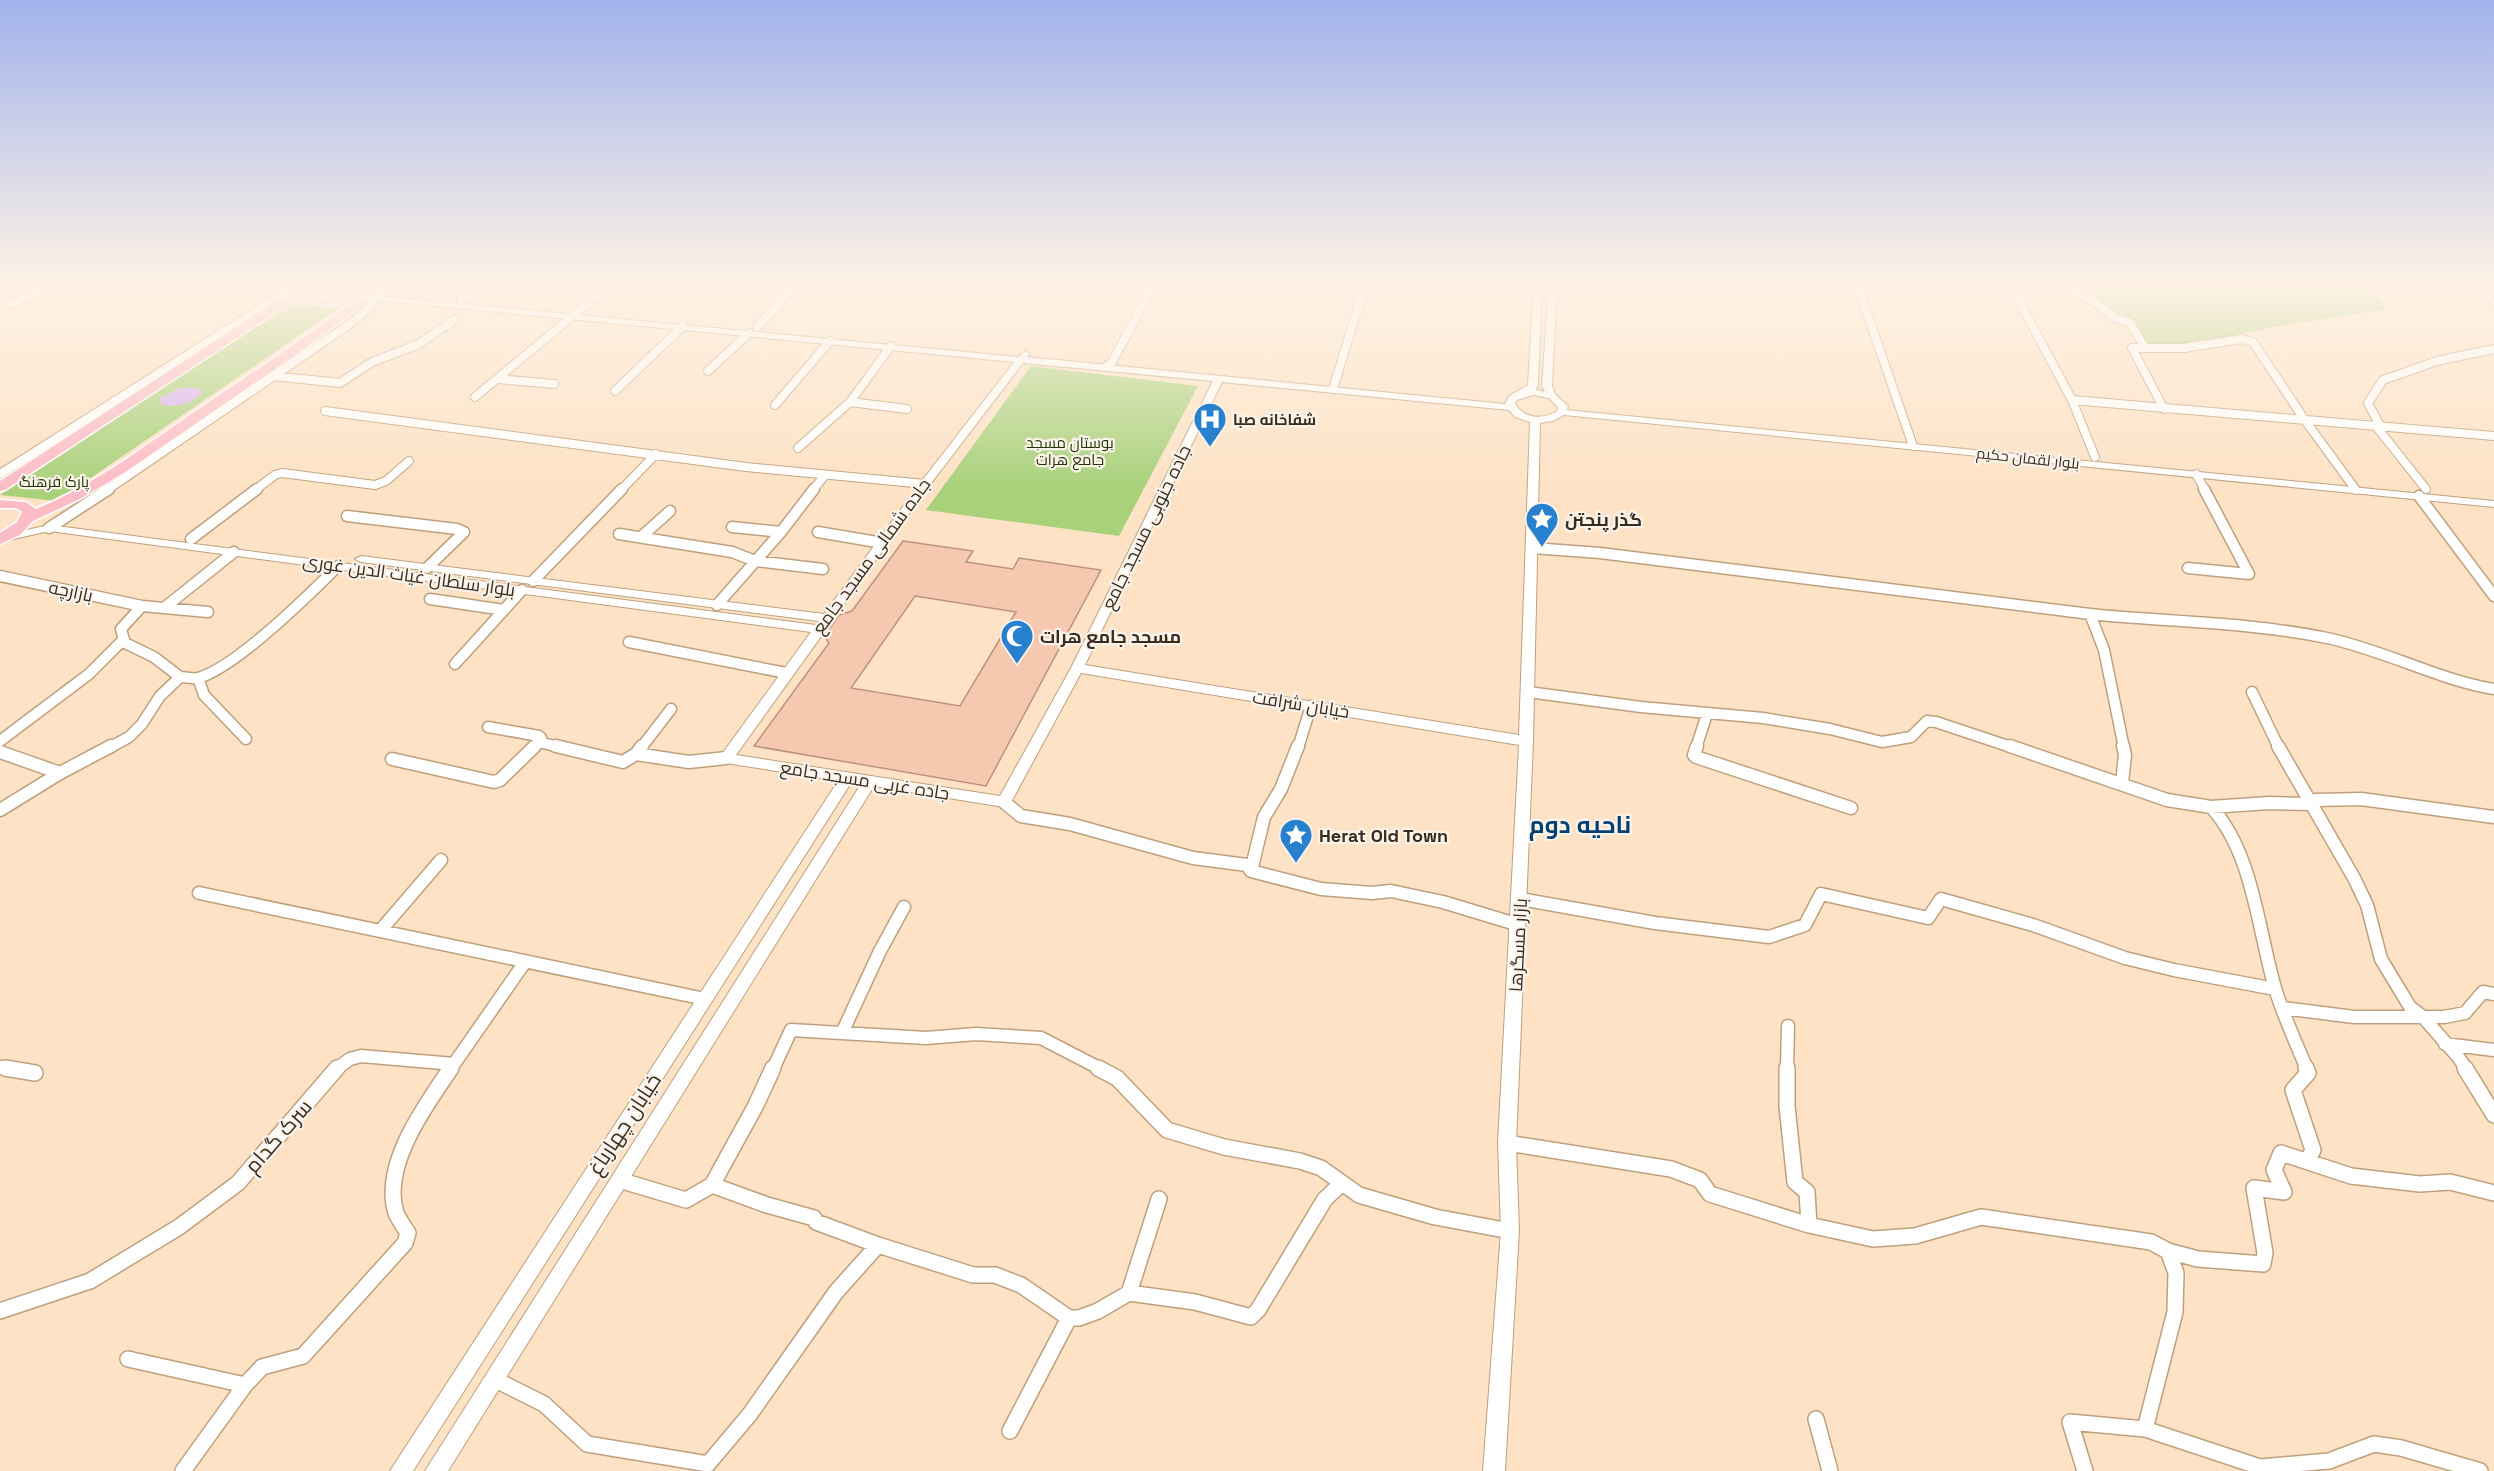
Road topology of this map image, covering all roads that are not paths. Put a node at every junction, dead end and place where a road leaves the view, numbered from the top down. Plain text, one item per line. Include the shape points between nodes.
1 (201, 353) edge
2 (205, 353) edge
3 (288, 353) edge
4 (309, 353) edge
5 (396, 353) edge
6 (530, 353) edge
7 (655, 353) edge
8 (727, 353) edge
9 (819, 353) edge
10 (886, 353) edge
11 (979, 353) edge
12 (992, 353) edge
13 (1115, 353) edge
14 (1344, 353) edge
15 (1535, 353) edge
16 (1549, 353) edge
17 (1880, 353) edge
18 (2047, 353) edge
19 (2134, 353) edge
20 (2260, 353) edge
21 (2480, 353) edge
22 (1023, 356) junction
23 (1109, 364) junction
24 (708, 371) dead end
25 (258, 374) junction
26 (275, 376) junction
27 (1219, 378) junction
28 (498, 379) junction
29 (554, 384) dead end
30 (1334, 386) junction
31 (615, 391) dead end
32 (1521, 394) junction
33 (1552, 396) junction
34 (475, 397) dead end
35 (2072, 400) junction
36 (850, 402) junction
37 (1511, 404) junction
38 (775, 405) dead end
39 (906, 409) dead end
40 (1563, 409) junction
41 (2164, 409) junction
42 (326, 411) dead end
43 (1535, 419) junction
44 (2304, 419) junction
45 (2377, 425) junction
46 (2494, 436) edge
47 (1911, 443) junction
48 (798, 448) dead end
49 (656, 454) junction
50 (2095, 457) junction
51 (409, 461) dead end
52 (0, 474) edge
53 (2196, 474) junction
54 (825, 475) junction
55 (925, 484) junction
56 (0, 486) edge
57 (2353, 486) junction
58 (2422, 492) junction
59 (2494, 495) edge
60 (0, 504) edge
61 (2494, 504) edge
62 (670, 511) dead end
63 (347, 516) dead end
64 (28, 520) junction
65 (60, 522) junction
66 (732, 527) dead end
67 (49, 528) junction
68 (781, 532) junction
69 (818, 532) dead end
70 (620, 534) dead end
71 (641, 537) junction
72 (0, 539) edge
73 (190, 539) junction
74 (883, 543) junction
75 (1533, 548) junction
76 (234, 552) junction
77 (755, 561) junction
78 (338, 566) junction
79 (427, 567) junction
80 (2188, 567) dead end
81 (823, 569) dead end
82 (0, 576) edge
83 (533, 581) junction
84 (522, 590) junction
85 (2494, 596) edge
86 (430, 599) dead end
87 (717, 605) junction
88 (142, 606) junction
89 (164, 608) junction
90 (504, 610) junction
91 (208, 612) dead end
92 (2090, 614) junction
93 (822, 623) junction
94 (124, 639) junction
95 (629, 642) dead end
96 (455, 664) dead end
97 (1077, 668) junction
98 (786, 673) junction
99 (180, 677) junction
100 (198, 678) junction
101 (2494, 689) edge
102 (1528, 692) junction
103 (2252, 692) dead end
104 (1311, 706) junction
105 (671, 708) dead end
106 (1707, 714) junction
107 (488, 728) dead end
108 (246, 739) dead end
109 (0, 741) edge
110 (1526, 741) junction
111 (539, 742) junction
112 (0, 752) edge
113 (636, 754) junction
114 (726, 758) junction
115 (393, 759) dead end
116 (60, 773) junction
117 (848, 777) junction
118 (870, 781) junction
119 (2122, 783) junction
120 (1004, 802) junction
121 (2311, 804) junction
122 (2211, 807) junction
123 (1851, 808) dead end
124 (0, 810) edge
125 (2494, 817) edge
126 (441, 860) dead end
127 (1251, 871) junction
128 (199, 893) dead end
129 (1520, 899) junction
130 (904, 907) dead end
131 (1519, 926) junction
132 (380, 931) junction
133 (525, 962) junction
134 (2275, 989) junction
135 (2494, 994) edge
136 (705, 999) junction
137 (2283, 1008) junction
138 (2423, 1017) junction
139 (1788, 1026) dead end
140 (842, 1033) junction
141 (2445, 1044) junction
142 (2494, 1050) edge
143 (454, 1064) junction
144 (0, 1067) edge
145 (35, 1072) dead end
146 (2494, 1115) edge
147 (1508, 1143) junction
148 (2308, 1160) junction
149 (620, 1180) junction
150 (712, 1185) junction
151 (1341, 1185) junction
152 (2494, 1193) edge
153 (1159, 1199) dead end
154 (1809, 1225) junction
155 (1510, 1231) junction
156 (878, 1245) junction
157 (2168, 1251) junction
158 (1129, 1293) junction
159 (0, 1311) edge
160 (1069, 1318) junction
161 (128, 1359) dead end
162 (494, 1379) junction
163 (245, 1385) junction
164 (1816, 1419) dead end
165 (2145, 1429) junction
166 (1010, 1431) dead end
167 (2261, 1469) edge
168 (183, 1471) edge
169 (401, 1471) edge
170 (436, 1471) edge
171 (1494, 1471) edge
172 (1830, 1471) edge
173 (2085, 1471) edge
174 (2480, 1471) edge

1 - 52 street
2 - 56 highway
3 - 25 highway
4 - 26 street
5 - 26 street via 372,362 340,383
6 - 28 street
7 - 31 street
8 - 24 street
9 - 38 street
10 - 36 street
11 - 22 street
12 - 22 street
13 - 23 street
14 - 30 street
15 - 32 street via 1533,386
16 - 33 street via 1547,386
17 - 47 street
18 - 35 street
19 - 41 street
20 - 44 street
21 - 45 street via 2437,361 2382,380 2368,403
22 - 23 street
22 - 55 street, جاده شمالی مسجد جامع
23 - 27 street
23 - 30 street
25 - 26 street
25 - 64 highway via 88,491
26 - 65 street
27 - 30 street
27 - 97 street, جاده جنوبی مسجد جامع
28 - 29 street
28 - 34 street
30 - 37 street
32 - 33 street
32 - 37 street
33 - 40 street
35 - 41 street
35 - 50 street
36 - 39 street
36 - 48 street
37 - 43 street via 1519,415
40 - 43 street via 1552,418
40 - 47 street, بلوار لقمان حکیم
41 - 44 street
42 - 49 street
43 - 75 street, بازار مسگرها
44 - 45 street
44 - 57 street
45 - 46 street
45 - 58 street
47 - 50 street, بلوار لقمان حکیم
47 - 53 street, بلوار لقمان حکیم
49 - 54 street
49 - 83 street
50 - 57 street, بلوار لقمان حکیم
51 - 73 street via 386,481 375,485 275,475
53 - 57 street, بلوار لقمان حکیم
53 - 80 street via 2249,574
54 - 55 street
54 - 68 street
55 - 74 street, جاده شمالی مسجد جامع
57 - 58 street, بلوار لقمان حکیم
58 - 59 street, بلوار لقمان حکیم
58 - 61 street, بلوار لقمان حکیم
58 - 85 street
60 - 64 highway via 26,506 30,511
62 - 71 street
63 - 79 street via 464,532
64 - 65 street
64 - 72 highway
65 - 67 street
65 - 73 street
66 - 68 street
67 - 72 street, بلوار سلطان غیاث الدین غوری
67 - 76 street, بلوار سلطان غیاث الدین غوری
68 - 77 street
69 - 74 street
70 - 71 street
71 - 77 street via 732,552
73 - 79 street
74 - 93 street, جاده شمالی مسجد جامع
75 - 92 street
75 - 102 street, بازار مسگرها
76 - 78 street, بلوار سلطان غیاث الدین غوری
76 - 89 street
77 - 81 street
77 - 87 street
78 - 84 street, بلوار سلطان غیاث الدین غوری
78 - 100 street via 311,595 248,646
79 - 83 street
82 - 88 street, بازارچه
83 - 87 street
84 - 90 street
84 - 93 street, بلوار سلطان غیاث الدین غوری
86 - 90 street
87 - 93 street
88 - 89 street, بازارچه
88 - 94 street via 121,629
89 - 91 street, بازارچه
90 - 96 street
92 - 101 street via 2240,626 2327,638
92 - 119 street via 2104,650 2126,755
93 - 98 street, جاده شمالی مسجد جامع
94 - 99 street
94 - 109 street via 89,674
95 - 98 street
97 - 104 street, خیابان شرافت
97 - 120 street, جاده جنوبی مسجد جامع
98 - 114 street, جاده شمالی مسجد جامع
99 - 100 street
99 - 116 street via 129,737
100 - 108 street via 204,695
102 - 106 street
102 - 110 street, بازار مسگرها
103 - 121 street
104 - 110 street, خیابان شرافت
104 - 127 street via 1281,789 1264,817
105 - 113 street
106 - 119 street via 1763,718 1882,742 1911,737 1927,721 1936,722
106 - 123 street via 1696,757
107 - 111 street via 539,736
110 - 129 street, بازار مسگرها
111 - 113 street via 623,762
111 - 115 street via 494,782
112 - 116 street
113 - 114 street via 689,762
114 - 117 street, جاده غربی مسجد جامع
116 - 124 street
117 - 118 street, جاده غربی مسجد جامع
117 - 136 street, خیابان چهارباغ
118 - 120 street, جاده غربی مسجد جامع
118 - 149 street, خیابان چهارباغ
119 - 122 street via 2168,800
120 - 127 street via 1022,816 1070,824 1192,858 1247,865
121 - 122 street
121 - 125 street via 2316,800 2361,799
121 - 138 street via 2367,905 2381,959 2410,1007
122 - 134 street via 2225,822 2252,889
126 - 132 street
127 - 131 street via 1321,889 1391,891 1443,902
128 - 132 street
129 - 131 street, بازار مسگرها
129 - 134 street via 1654,923 1769,937 1805,925 1821,894 1928,918 1941,899 2033,925 2100,952 2144,964
130 - 140 street
131 - 147 street, بازار مسگرها
132 - 133 street
133 - 136 street
133 - 143 street
134 - 137 street
135 - 138 street via 2483,992 2465,1013
136 - 169 street, خیابان چهارباغ
137 - 138 street via 2354,1017
137 - 148 street via 2308,1073 2292,1090 2313,1150
138 - 141 street
139 - 154 street via 1788,1117 1795,1182 1807,1192
140 - 150 street via 792,1030
140 - 151 street via 1041,1038 1117,1078 1167,1130 1224,1148 1300,1161 1321,1168
141 - 142 street
141 - 146 street via 2459,1058
143 - 159 street, سرک گدام via 361,1056 350,1059 337,1068 238,1184 179,1227 90,1281
143 - 163 street via 402,1149 393,1184 397,1221 408,1233 405,1243 303,1356 262,1367
144 - 145 street
147 - 154 street via 1671,1169 1700,1180 1710,1194
147 - 155 street, بازار مسگرها
148 - 152 street via 2351,1176 2420,1184 2450,1182
148 - 157 street via 2281,1153 2274,1170 2284,1192 2254,1188 2265,1253 2263,1264 2198,1259
149 - 150 street via 686,1200
149 - 162 street, خیابان چهارباغ
150 - 156 street via 814,1218
151 - 155 street via 1359,1195 1435,1217
151 - 158 street via 1325,1199 1251,1317 1195,1302
153 - 158 street
154 - 157 street via 1873,1239 1915,1236 1981,1217 2151,1242
155 - 171 street, بازار مسگرها
156 - 160 street via 973,1275 996,1275 1021,1285
156 - 162 street via 836,1292 750,1414 708,1464 587,1444 544,1404
157 - 165 street via 2176,1273 2175,1312
158 - 160 street via 1098,1311
160 - 166 street
161 - 163 street
162 - 170 street, خیابان چهارباغ
163 - 168 street
164 - 172 street
165 - 167 street
165 - 173 street via 2070,1422
167 - 174 street via 2329,1461 2374,1444

